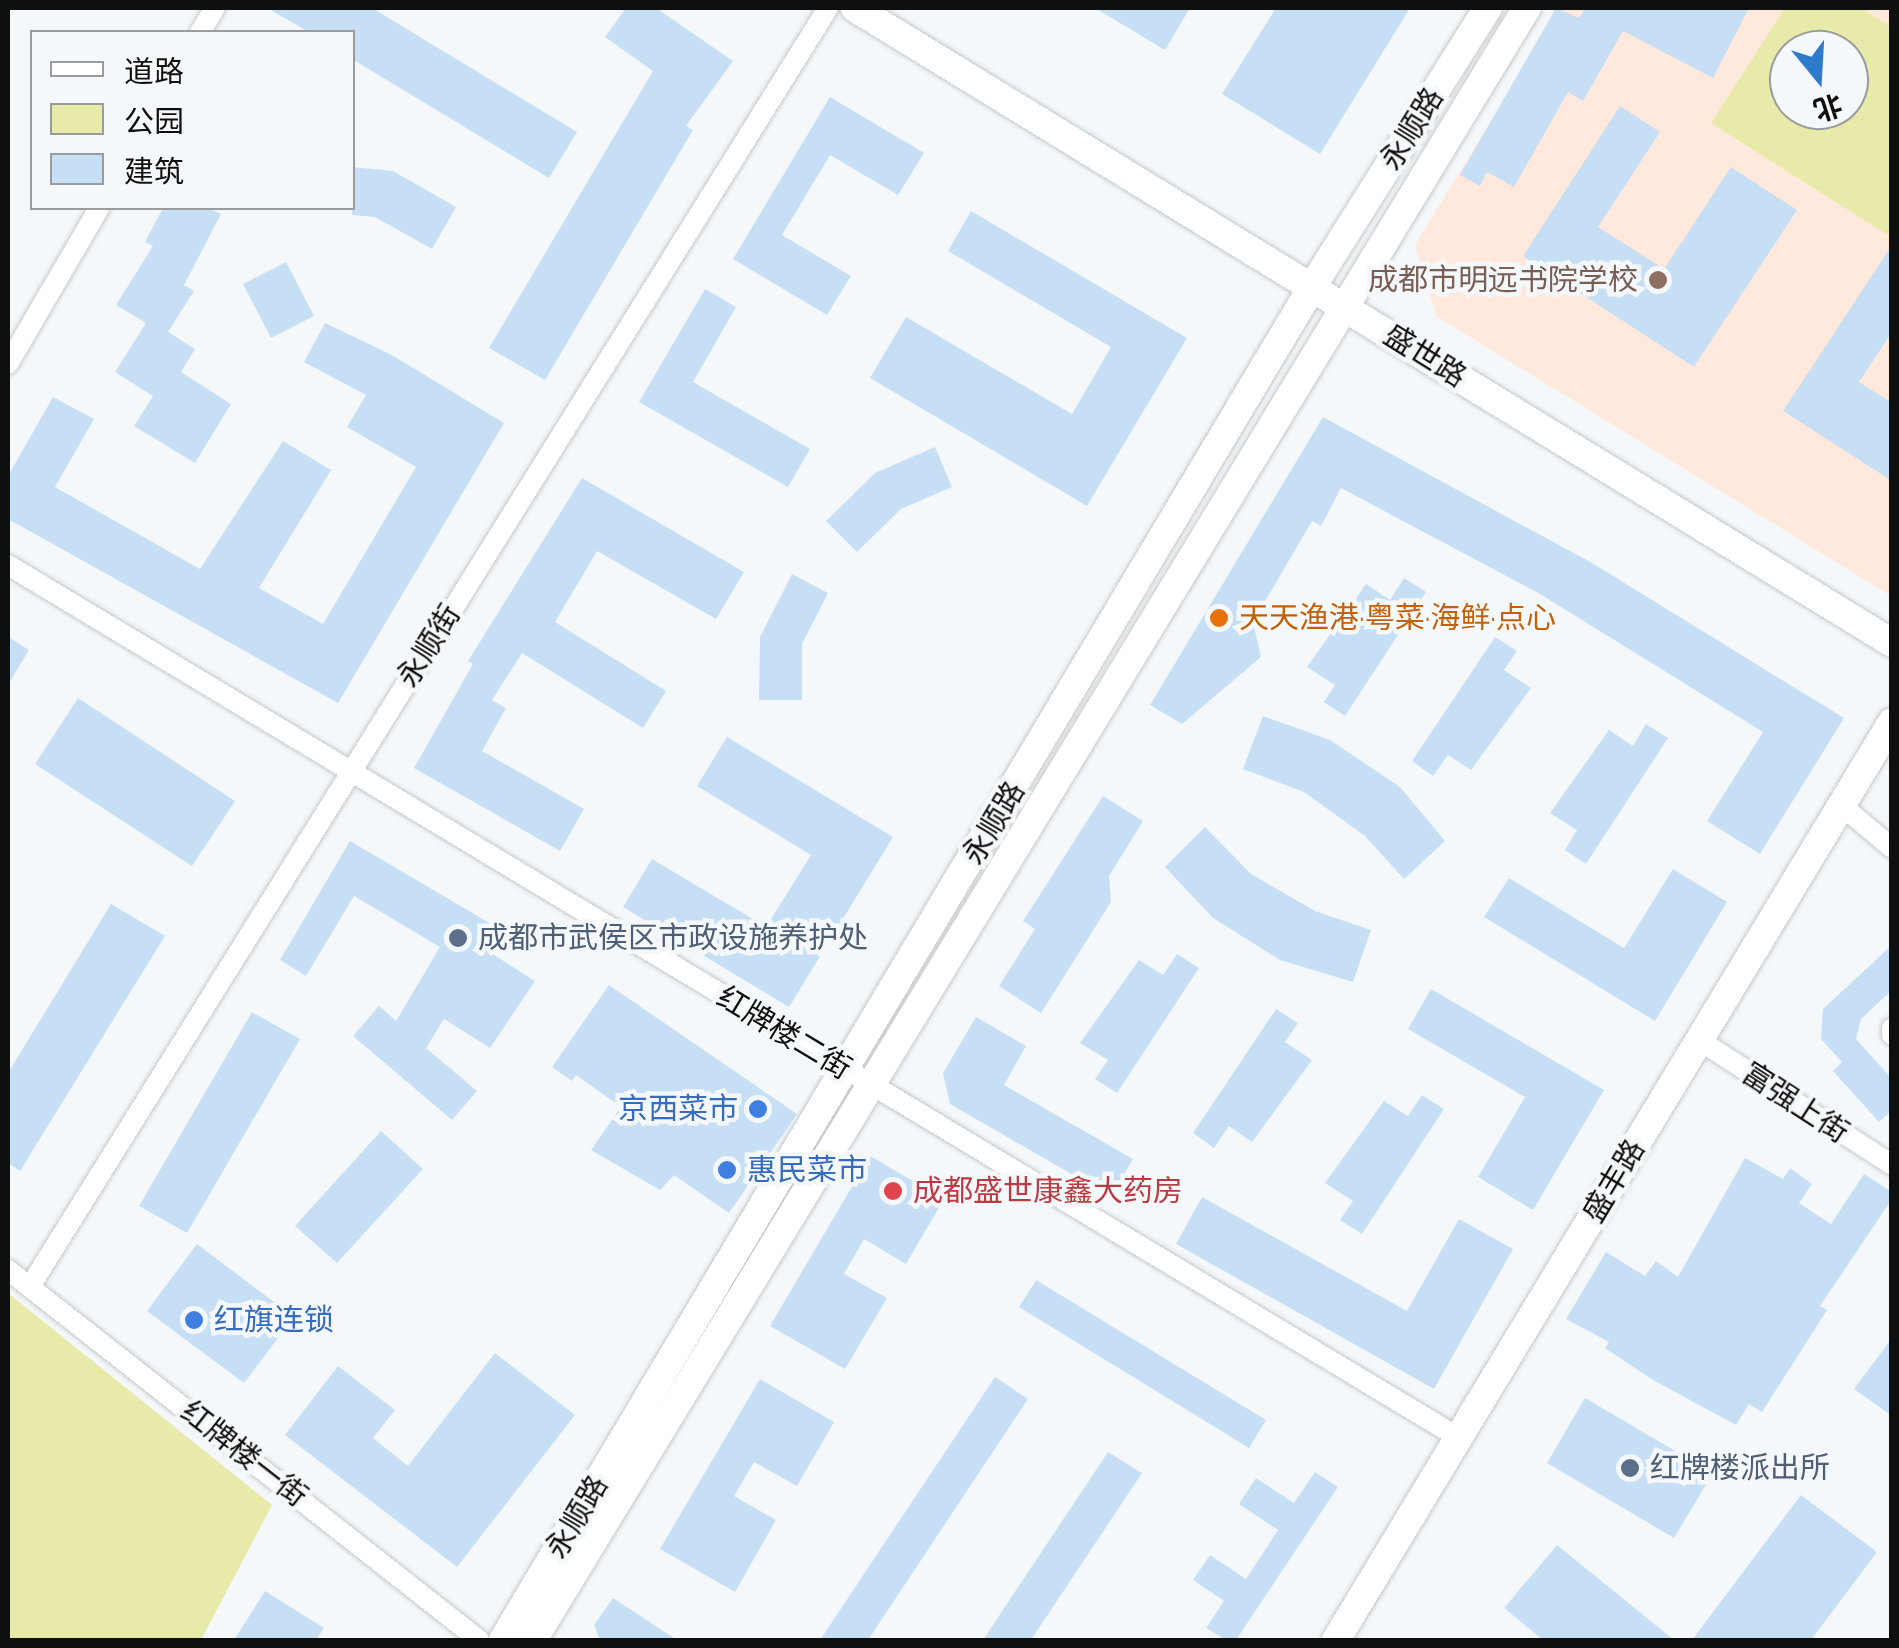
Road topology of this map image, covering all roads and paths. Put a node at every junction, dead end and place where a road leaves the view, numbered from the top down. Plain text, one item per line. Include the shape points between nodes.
1 (215, 8) edge
2 (828, 8) edge
3 (855, 8) edge
4 (1488, 8) edge
5 (1526, 8) edge
6 (201, 30) edge
7 (98, 210) edge
8 (1312, 287) junction
9 (1342, 305) junction
10 (8, 364) edge
11 (8, 566) edge
12 (1892, 644) edge
13 (1892, 722) edge
14 (351, 772) junction
15 (1841, 805) junction
16 (1892, 848) edge
17 (1700, 1040) junction
18 (857, 1076) junction
19 (1892, 1165) edge
20 (8, 1270) edge
21 (31, 1284) junction
22 (1459, 1438) junction
23 (478, 1640) edge
24 (504, 1640) edge
25 (533, 1640) edge
26 (1336, 1640) edge

1 - 6 street
2 - 14 street, 永顺街
3 - 8 main road, 盛世路
4 - 8 main road, 永顺路
5 - 9 main road
7 - 10 street
8 - 9 main road, 盛世路
8 - 18 main road, 永顺路
9 - 12 main road, 盛世路
9 - 18 main road
11 - 14 street, 红牌楼二街
13 - 15 main road, 盛丰路
14 - 18 street, 红牌楼二街
14 - 21 street, 永顺街
15 - 16 street
15 - 17 main road, 盛丰路
17 - 19 street, 富强上街
17 - 22 main road, 盛丰路
18 - 22 street, 红牌楼二街
18 - 24 main road, 永顺路
18 - 25 main road
20 - 21 street, 红牌楼一街
21 - 23 street, 红牌楼一街
22 - 26 main road, 盛丰路

